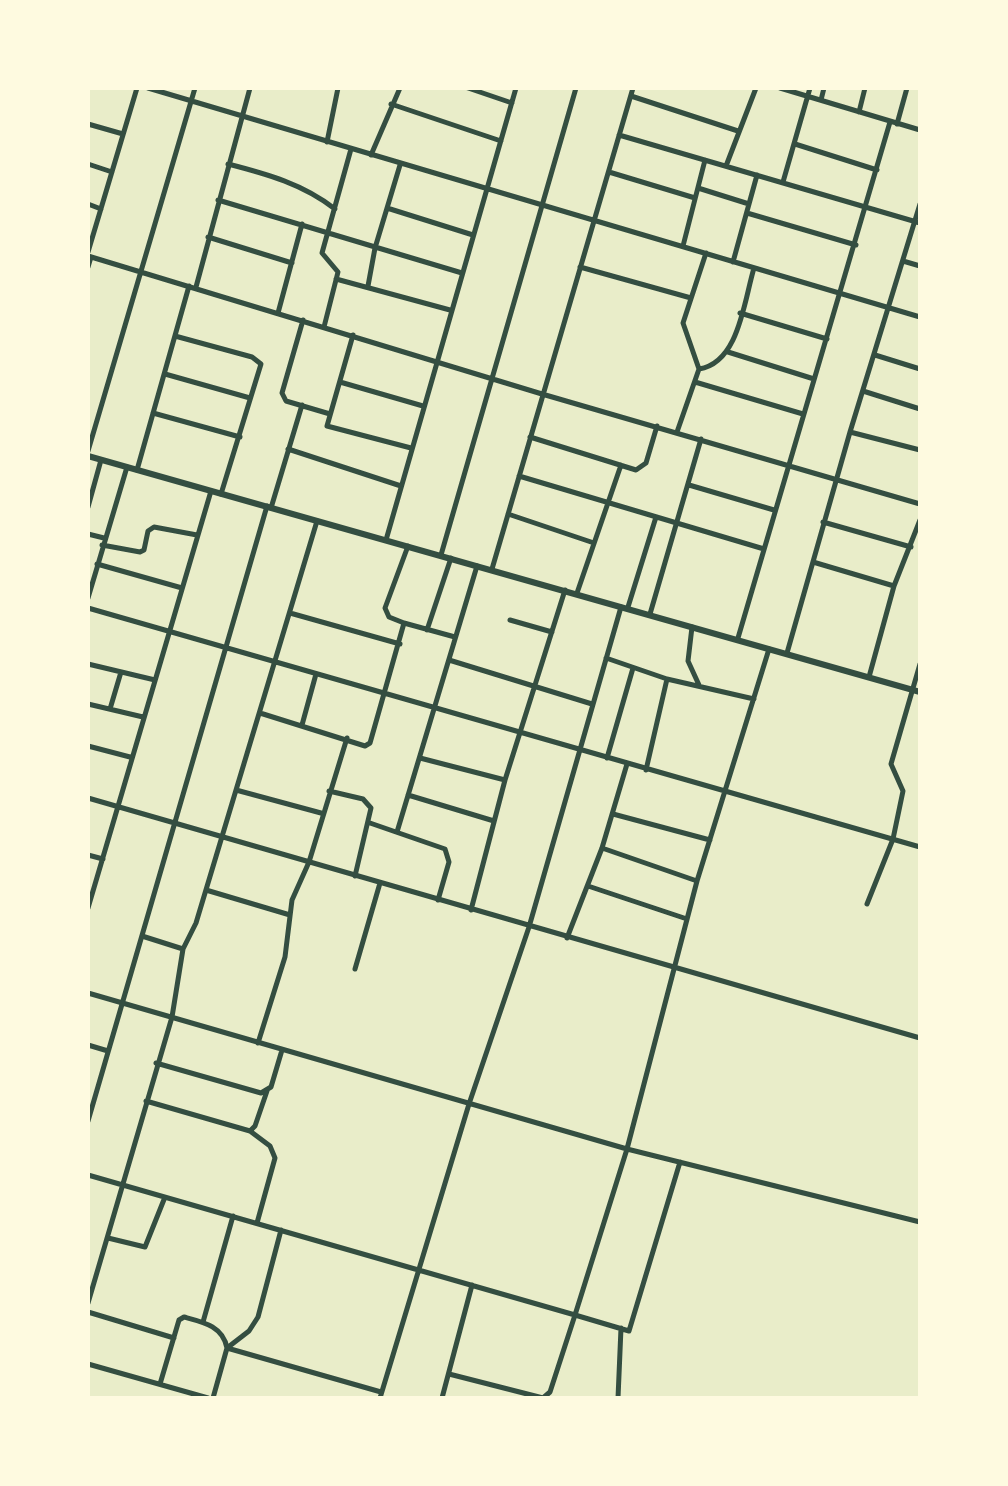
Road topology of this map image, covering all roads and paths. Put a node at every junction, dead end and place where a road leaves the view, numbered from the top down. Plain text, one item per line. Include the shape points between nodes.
1 (137, 88) edge
2 (148, 88) edge
3 (195, 88) edge
4 (250, 88) edge
5 (338, 88) edge
6 (400, 88) edge
7 (468, 88) edge
8 (516, 88) edge
9 (576, 88) edge
10 (633, 88) edge
11 (756, 88) edge
12 (780, 88) edge
13 (810, 88) edge
14 (824, 88) edge
15 (865, 88) edge
16 (907, 88) edge
17 (631, 96) junction
18 (810, 97) junction
19 (821, 100) junction
20 (192, 102) junction
21 (512, 103) junction
22 (391, 104) junction
23 (859, 112) junction
24 (242, 117) junction
25 (894, 123) junction
26 (88, 124) edge
27 (920, 130) edge
28 (738, 131) junction
29 (123, 134) junction
30 (619, 135) junction
31 (501, 141) junction
32 (327, 142) junction
33 (795, 144) junction
34 (351, 149) junction
35 (371, 155) junction
36 (705, 160) junction
37 (88, 164) edge
38 (228, 164) junction
39 (400, 165) junction
40 (726, 166) junction
41 (877, 170) junction
42 (112, 172) junction
43 (609, 172) junction
44 (757, 175) junction
45 (783, 182) junction
46 (698, 188) junction
47 (487, 189) junction
48 (695, 198) junction
49 (218, 200) junction
50 (88, 204) edge
51 (749, 204) junction
52 (920, 204) edge
53 (541, 205) junction
54 (866, 207) junction
55 (387, 208) junction
56 (101, 209) junction
57 (335, 209) junction
58 (747, 213) junction
59 (594, 220) junction
60 (917, 222) edge
61 (302, 224) junction
62 (328, 235) junction
63 (473, 235) junction
64 (208, 237) junction
65 (856, 245) junction
66 (683, 246) junction
67 (375, 248) junction
68 (706, 253) junction
69 (89, 255) edge
70 (903, 261) junction
71 (733, 262) junction
72 (292, 263) junction
73 (920, 266) edge
74 (88, 267) edge
75 (580, 267) junction
76 (754, 268) junction
77 (141, 272) junction
78 (462, 273) junction
79 (336, 279) junction
80 (368, 286) junction
81 (192, 287) junction
82 (842, 294) junction
83 (691, 298) junction
84 (890, 307) junction
85 (450, 310) junction
86 (278, 313) junction
87 (740, 313) junction
88 (920, 317) edge
89 (303, 320) junction
90 (324, 327) junction
91 (353, 335) junction
92 (175, 336) junction
93 (827, 339) junction
94 (728, 352) junction
95 (875, 355) junction
96 (436, 360) junction
97 (699, 369) junction
98 (920, 369) edge
99 (165, 374) junction
100 (492, 377) junction
101 (814, 379) junction
102 (340, 382) junction
103 (695, 382) junction
104 (863, 391) junction
105 (542, 394) junction
106 (250, 398) junction
107 (302, 405) junction
108 (423, 406) junction
109 (920, 409) edge
110 (153, 413) junction
111 (330, 414) junction
112 (803, 414) junction
113 (657, 426) junction
114 (677, 432) junction
115 (850, 432) junction
116 (240, 437) junction
117 (530, 437) junction
118 (701, 439) junction
119 (411, 448) junction
120 (288, 449) junction
121 (920, 450) edge
122 (88, 453) edge
123 (101, 460) junction
124 (621, 465) junction
125 (787, 465) junction
126 (127, 467) junction
127 (137, 470) junction
128 (519, 476) junction
129 (836, 479) junction
130 (689, 485) junction
131 (401, 486) junction
132 (211, 491) junction
133 (221, 494) junction
134 (608, 503) junction
135 (920, 504) edge
136 (88, 507) edge
137 (269, 507) junction
138 (774, 510) junction
139 (508, 514) junction
140 (656, 517) junction
141 (920, 520) edge
142 (317, 521) junction
143 (823, 522) junction
144 (677, 524) junction
145 (88, 534) edge
146 (197, 535) junction
147 (386, 540) junction
148 (103, 542) junction
149 (595, 543) junction
150 (408, 546) junction
151 (911, 547) junction
152 (764, 549) junction
153 (441, 555) junction
154 (451, 558) junction
155 (813, 562) junction
156 (97, 564) junction
157 (477, 565) junction
158 (492, 569) junction
159 (894, 586) junction
160 (182, 588) junction
161 (565, 590) junction
162 (577, 593) junction
163 (88, 598) edge
164 (625, 607) junction
165 (88, 608) edge
166 (290, 613) junction
167 (650, 614) junction
168 (510, 620) dead end
169 (404, 623) junction
170 (692, 627) junction
171 (427, 630) junction
172 (169, 632) junction
173 (552, 632) junction
174 (455, 637) junction
175 (738, 638) junction
176 (400, 644) junction
177 (225, 648) junction
178 (769, 648) junction
179 (787, 653) junction
180 (606, 658) junction
181 (449, 660) junction
182 (276, 663) junction
183 (88, 664) edge
184 (920, 664) edge
185 (633, 668) junction
186 (121, 672) junction
187 (316, 674) junction
188 (869, 677) junction
189 (667, 679) junction
190 (155, 680) junction
191 (699, 685) junction
192 (535, 687) junction
193 (911, 689) junction
194 (920, 692) edge
195 (386, 694) junction
196 (754, 699) junction
197 (88, 704) edge
198 (592, 704) junction
199 (435, 708) junction
200 (110, 709) junction
201 (260, 713) junction
202 (143, 717) junction
203 (302, 725) junction
204 (520, 733) junction
205 (347, 738) junction
206 (88, 746) edge
207 (578, 750) junction
208 (130, 757) junction
209 (420, 758) junction
210 (607, 758) junction
211 (627, 764) junction
212 (646, 770) junction
213 (505, 780) junction
214 (236, 790) junction
215 (329, 791) junction
216 (725, 791) junction
217 (408, 795) junction
218 (88, 798) edge
219 (117, 806) junction
220 (321, 813) junction
221 (613, 814) junction
222 (494, 821) junction
223 (175, 823) junction
224 (370, 823) junction
225 (397, 832) junction
226 (222, 837) junction
227 (893, 839) junction
228 (710, 840) junction
229 (920, 847) edge
230 (602, 848) junction
231 (88, 855) edge
232 (103, 859) junction
233 (309, 862) junction
234 (355, 876) junction
235 (697, 881) junction
236 (380, 883) junction
237 (588, 886) junction
238 (206, 890) junction
239 (438, 900) junction
240 (867, 904) dead end
241 (88, 908) edge
242 (471, 910) junction
243 (290, 915) junction
244 (687, 919) junction
245 (529, 927) junction
246 (142, 936) junction
247 (567, 938) junction
248 (183, 949) junction
249 (674, 968) junction
250 (355, 969) dead end
251 (88, 993) edge
252 (122, 1003) junction
253 (172, 1017) junction
254 (920, 1038) edge
255 (258, 1043) junction
256 (88, 1045) edge
257 (282, 1050) junction
258 (108, 1051) junction
259 (156, 1063) junction
260 (267, 1091) junction
261 (146, 1101) junction
262 (469, 1104) junction
263 (88, 1121) edge
264 (250, 1131) junction
265 (627, 1149) junction
266 (680, 1162) junction
267 (88, 1175) edge
268 (123, 1185) junction
269 (165, 1197) junction
270 (233, 1216) junction
271 (920, 1222) edge
272 (257, 1223) junction
273 (281, 1230) junction
274 (108, 1238) junction
275 (419, 1269) junction
276 (472, 1285) junction
277 (88, 1303) edge
278 (88, 1312) edge
279 (575, 1315) junction
280 (203, 1322) junction
281 (621, 1328) junction
282 (174, 1338) junction
283 (227, 1348) junction
284 (88, 1364) edge
285 (449, 1374) junction
286 (160, 1384) junction
287 (179, 1390) junction
288 (381, 1395) edge
289 (176, 1398) edge
290 (210, 1398) edge
291 (442, 1398) edge
292 (618, 1398) edge

1 - 29 street
2 - 20 street
3 - 20 street
4 - 24 street
5 - 32 street
6 - 22 street
7 - 21 street
8 - 21 street
9 - 53 street
10 - 17 street
11 - 28 street
12 - 18 street
13 - 18 street
14 - 19 street
15 - 23 street
16 - 25 street
17 - 28 street
17 - 30 street
18 - 19 street
18 - 33 street
19 - 23 street
20 - 24 street
20 - 77 street
21 - 31 street
22 - 31 street
22 - 35 street
23 - 25 street
24 - 32 street
24 - 38 street
25 - 27 street
25 - 41 street
26 - 29 street
28 - 40 street
29 - 42 street
30 - 36 street
30 - 43 street
31 - 47 street
32 - 34 street
33 - 41 street
33 - 45 street
34 - 35 street
34 - 57 street
35 - 39 street
36 - 40 street
36 - 46 street
37 - 42 street
38 - 49 street
38 - 57 street via 288,181
39 - 47 street
39 - 55 street
40 - 44 street
41 - 54 street
42 - 56 street
43 - 48 street
43 - 59 street
44 - 45 street
44 - 51 street
45 - 54 street
46 - 48 street
46 - 51 street
47 - 53 street
47 - 63 street
48 - 66 street
49 - 61 street
49 - 64 street
50 - 56 street
51 - 58 street
52 - 60 street
53 - 59 street
53 - 100 street
54 - 60 street
54 - 65 street
55 - 63 street
55 - 67 street
56 - 69 street
57 - 62 street
58 - 65 street
58 - 71 street
59 - 66 street
59 - 75 street
60 - 70 street
61 - 62 street
61 - 72 street
62 - 67 street
62 - 79 street via 322,253 337,267
63 - 78 street
64 - 72 street
64 - 81 street
65 - 82 street
66 - 68 street
67 - 78 street
67 - 80 street
68 - 71 street
68 - 83 street
69 - 74 street
69 - 77 street
70 - 73 street
70 - 84 street
71 - 76 street
72 - 86 street
75 - 83 street
75 - 105 street
76 - 82 street
76 - 87 street
77 - 81 street
77 - 122 street
78 - 85 street
79 - 80 street
79 - 90 street
80 - 85 street
81 - 86 street
81 - 92 street
82 - 84 street
82 - 93 street
83 - 97 street via 683,329
84 - 88 street
84 - 95 street
85 - 96 street
86 - 89 street
87 - 93 street
87 - 94 street
89 - 90 street
89 - 107 street via 281,389 286,401
90 - 91 street
91 - 96 street
91 - 102 street
92 - 99 street
92 - 106 street via 257,360 261,364
93 - 101 street
94 - 97 street via 715,365
94 - 101 street
95 - 98 street
95 - 104 street
96 - 100 street
96 - 108 street
97 - 103 street
99 - 106 street
99 - 110 street
100 - 105 street
100 - 153 street
101 - 112 street
102 - 108 street
102 - 111 street
103 - 112 street
103 - 114 street
104 - 109 street
104 - 115 street
105 - 113 street
105 - 117 street
106 - 116 street
107 - 111 street
107 - 120 street
108 - 119 street
110 - 116 street
110 - 127 street
111 - 119 street via 329,427
112 - 125 street
113 - 114 street
113 - 124 street via 644,466 636,470
114 - 118 street
115 - 121 street
115 - 129 street
116 - 133 street
117 - 124 street
117 - 128 street
118 - 125 street
118 - 130 street
119 - 131 street
120 - 131 street
120 - 137 street
122 - 123 street
123 - 126 street
123 - 136 street
124 - 134 street
125 - 129 street
125 - 138 street
126 - 127 street
126 - 148 street
127 - 132 street
128 - 134 street
128 - 139 street
129 - 135 street
129 - 143 street
130 - 138 street
130 - 144 street
131 - 147 street
132 - 133 street
132 - 146 street
133 - 137 street
134 - 140 street
134 - 149 street
137 - 142 street
137 - 177 street
138 - 152 street
139 - 149 street
139 - 158 street
140 - 144 street
140 - 164 street
141 - 151 street
142 - 147 street
142 - 166 street
143 - 151 street
143 - 155 street
144 - 152 street
144 - 167 street
145 - 148 street
146 - 148 street via 154,527 140,552
146 - 160 street
147 - 150 street
148 - 156 street
149 - 162 street
150 - 153 street
150 - 169 street via 385,608 389,617
151 - 159 street
152 - 175 street
153 - 154 street
154 - 157 street
154 - 171 street
155 - 159 street
155 - 179 street
156 - 160 street
156 - 163 street
157 - 158 street
157 - 174 street
158 - 161 street
159 - 188 street
160 - 172 street
161 - 162 street
161 - 173 street
162 - 164 street
164 - 167 street
164 - 180 street
165 - 172 street
166 - 176 street
166 - 182 street
167 - 170 street
168 - 173 street
169 - 171 street
169 - 176 street
170 - 175 street
170 - 191 street via 688,661
171 - 174 street
172 - 177 street
172 - 190 street
173 - 192 street
174 - 181 street
175 - 178 street
176 - 195 street
177 - 182 street
177 - 223 street
178 - 179 street
178 - 196 street
179 - 188 street
180 - 185 street
180 - 198 street
181 - 192 street
181 - 199 street
182 - 187 street
182 - 201 street
183 - 186 street
184 - 193 street
185 - 189 street
185 - 210 street
186 - 190 street
186 - 200 street
187 - 195 street
187 - 203 street
188 - 193 street
189 - 191 street
189 - 212 street
190 - 202 street
191 - 196 street
192 - 198 street
192 - 204 street
193 - 194 street
193 - 227 street via 891,764 903,791
195 - 199 street
195 - 205 street via 370,743 360,745
196 - 216 street
197 - 200 street
198 - 207 street
199 - 204 street
199 - 209 street
200 - 202 street
201 - 203 street
201 - 214 street
202 - 208 street
203 - 205 street
204 - 207 street
204 - 213 street
205 - 215 street
206 - 208 street
207 - 210 street
207 - 245 street
208 - 219 street
209 - 213 street
209 - 217 street
210 - 211 street
211 - 212 street
211 - 221 street
212 - 216 street
213 - 222 street
214 - 220 street
214 - 226 street
215 - 220 street
215 - 224 street via 363,799 371,808
216 - 227 street
216 - 228 street
217 - 222 street
217 - 225 street
218 - 219 street
219 - 223 street
219 - 232 street
220 - 233 street
221 - 228 street
221 - 230 street
222 - 242 street
223 - 226 street
223 - 246 street
224 - 225 street
224 - 234 street
225 - 239 street via 445,849 449,862
226 - 233 street
226 - 238 street
227 - 229 street
227 - 240 street
228 - 235 street
230 - 235 street
230 - 237 street
231 - 232 street
232 - 241 street
233 - 234 street
233 - 243 street
234 - 236 street
235 - 244 street
236 - 239 street
236 - 250 street
237 - 244 street
237 - 247 street
238 - 243 street
238 - 248 street
239 - 242 street
242 - 245 street
243 - 255 street via 285,957
244 - 249 street
245 - 247 street
245 - 262 street
246 - 248 street
246 - 252 street
247 - 249 street
248 - 253 street
249 - 254 street
249 - 265 street
251 - 252 street
252 - 253 street
252 - 258 street
253 - 255 street
253 - 259 street
255 - 257 street
256 - 258 street
257 - 260 street
257 - 262 street
258 - 263 street
259 - 260 street via 254,1093
259 - 261 street
260 - 264 street
261 - 264 street
261 - 268 street
262 - 265 street
262 - 275 street
264 - 272 street via 270,1146 275,1158
265 - 266 street
265 - 279 street
266 - 271 street
266 - 281 street via 629,1331
267 - 268 street
268 - 269 street
268 - 274 street
269 - 270 street
269 - 274 street via 145,1247
270 - 272 street
270 - 280 street
272 - 273 street
273 - 275 street
273 - 283 street via 258,1317
274 - 277 street
275 - 276 street
275 - 288 street
276 - 279 street
276 - 285 street
278 - 282 street
279 - 281 street
279 - 285 street via 548,1396
280 - 282 street via 181,1317
280 - 283 street via 225,1337
281 - 292 street
282 - 286 street
283 - 288 street
283 - 290 street
284 - 286 street
285 - 291 street
286 - 287 street
287 - 289 street
287 - 290 street

